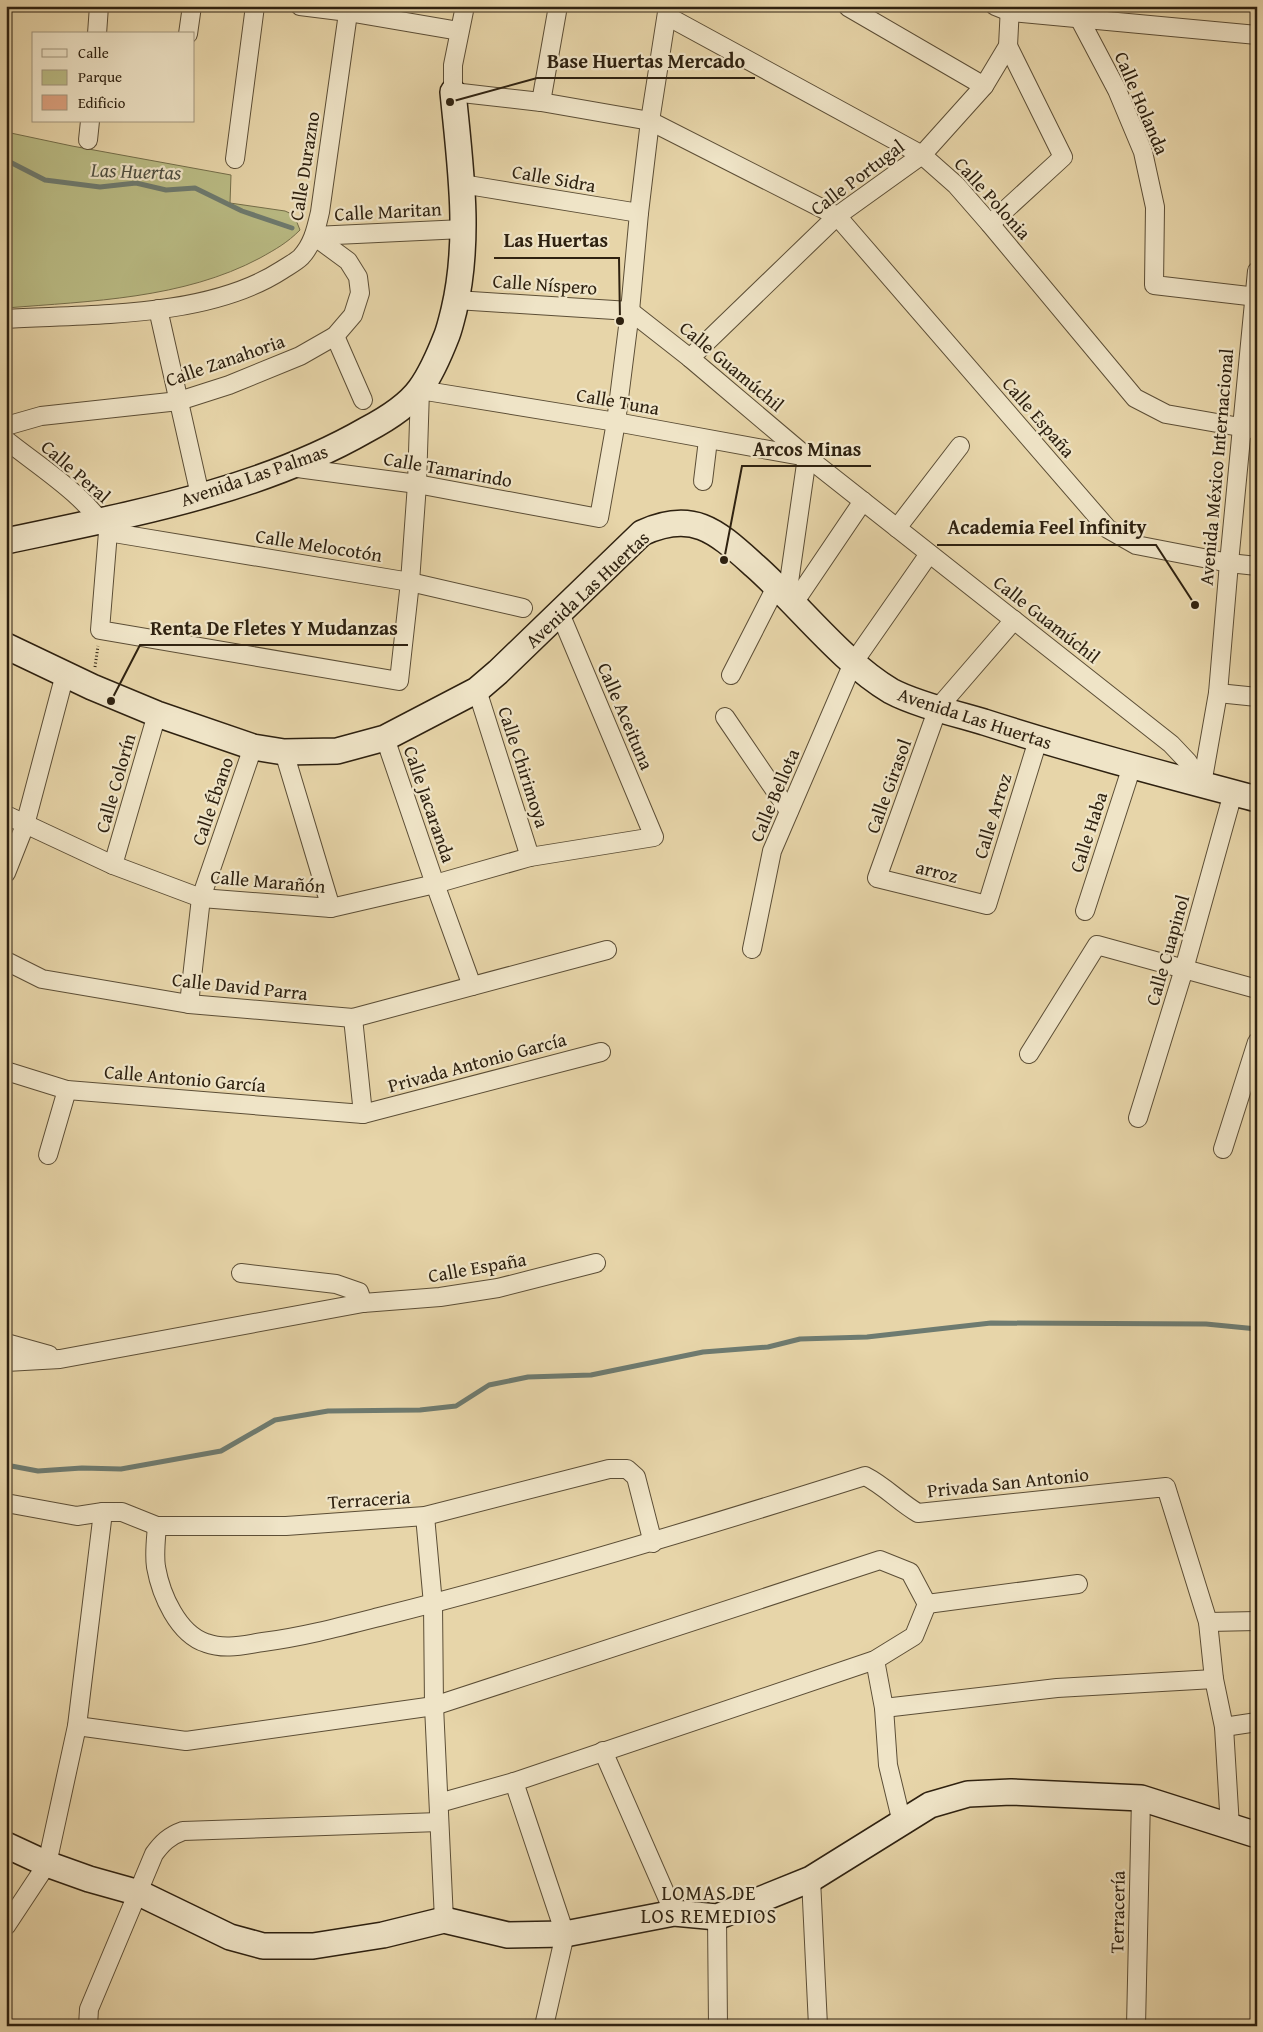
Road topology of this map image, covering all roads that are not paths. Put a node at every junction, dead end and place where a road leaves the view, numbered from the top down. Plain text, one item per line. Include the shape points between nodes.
1 (99, 6) edge
2 (192, 6) edge
3 (255, 6) edge
4 (300, 6) edge
5 (464, 6) edge
6 (558, 6) edge
7 (848, 7) edge
8 (1005, 8) edge
9 (349, 9) edge
10 (667, 11) edge
11 (1079, 18) junction
12 (459, 31) junction
13 (97, 32) edge
14 (188, 32) edge
15 (1257, 35) edge
16 (1008, 46) junction
17 (984, 86) junction
18 (453, 92) junction
19 (541, 102) junction
20 (650, 121) junction
21 (90, 122) edge
22 (88, 140) dead end
23 (922, 155) junction
24 (234, 159) dead end
25 (462, 184) junction
26 (639, 214) junction
27 (837, 216) junction
28 (990, 224) junction
29 (463, 229) junction
30 (314, 236) junction
31 (1257, 272) edge
32 (1255, 297) edge
33 (456, 300) junction
34 (158, 309) junction
35 (630, 311) junction
36 (6, 319) edge
37 (334, 336) junction
38 (690, 358) junction
39 (420, 390) junction
40 (363, 400) dead end
41 (179, 401) junction
42 (616, 422) junction
43 (6, 426) edge
44 (1249, 429) edge
45 (6, 440) edge
46 (708, 440) junction
47 (960, 446) dead end
48 (807, 457) junction
49 (290, 468) junction
50 (703, 481) dead end
51 (417, 484) junction
52 (200, 495) junction
53 (863, 501) junction
54 (104, 527) junction
55 (897, 528) junction
56 (6, 541) edge
57 (929, 554) junction
58 (1229, 563) junction
59 (1257, 566) edge
60 (410, 582) junction
61 (786, 594) junction
62 (523, 608) dead end
63 (559, 611) junction
64 (1014, 620) junction
65 (6, 646) edge
66 (853, 663) junction
67 (65, 674) junction
68 (731, 675) dead end
69 (477, 690) junction
70 (1218, 693) junction
71 (1257, 697) edge
72 (938, 708) junction
73 (157, 714) junction
74 (725, 718) dead end
75 (385, 738) junction
76 (1038, 740) junction
77 (253, 747) junction
78 (284, 752) junction
79 (1132, 766) junction
80 (1202, 784) junction
81 (1233, 793) junction
82 (1257, 799) edge
83 (790, 811) junction
84 (6, 815) edge
85 (25, 825) junction
86 (654, 838) joint
87 (530, 856) junction
88 (113, 865) junction
89 (6, 873) edge
90 (877, 878) joint
91 (434, 884) junction
92 (201, 898) junction
93 (987, 905) joint
94 (331, 908) junction
95 (1085, 911) dead end
96 (752, 949) dead end
97 (607, 950) dead end
98 (6, 961) edge
99 (1184, 969) junction
100 (472, 986) junction
101 (1257, 989) edge
102 (189, 1004) junction
103 (353, 1018) junction
104 (1257, 1042) edge
105 (601, 1052) dead end
106 (1028, 1054) dead end
107 (6, 1071) edge
108 (67, 1090) junction
109 (364, 1114) junction
110 (1138, 1118) dead end
111 (1223, 1149) dead end
112 (48, 1155) dead end
113 (596, 1263) dead end
114 (241, 1274) dead end
115 (363, 1303) junction
116 (6, 1343) edge
117 (60, 1358) junction
118 (6, 1362) edge
119 (6, 1503) edge
120 (103, 1512) junction
121 (425, 1516) junction
122 (157, 1526) junction
123 (653, 1543) junction
124 (1078, 1584) dead end
125 (433, 1604) junction
126 (927, 1604) junction
127 (1257, 1621) edge
128 (1208, 1622) junction
129 (875, 1660) junction
130 (1214, 1679) junction
131 (434, 1706) junction
132 (884, 1708) junction
133 (1257, 1722) edge
134 (77, 1726) junction
135 (1224, 1727) junction
136 (603, 1752) junction
137 (514, 1782) junction
138 (1141, 1798) junction
139 (439, 1803) junction
140 (439, 1822) junction
141 (902, 1823) junction
142 (1230, 1826) junction
143 (1257, 1835) edge
144 (6, 1845) edge
145 (47, 1864) junction
146 (811, 1879) junction
147 (139, 1893) junction
148 (674, 1913) junction
149 (717, 1917) junction
150 (444, 1920) junction
151 (6, 1926) edge
152 (565, 1934) junction
153 (88, 2026) edge
154 (544, 2026) edge
155 (718, 2026) edge
156 (818, 2026) edge
157 (1136, 2026) edge

1 - 13 street
2 - 14 street
3 - 24 street
4 - 9 street
5 - 12 street
6 - 19 street
7 - 17 street
8 - 11 street
8 - 16 street, Calle Portugal
9 - 12 street
9 - 30 street, Calle Durazno
10 - 20 street
10 - 23 street, Calle Polonia
11 - 15 street
11 - 32 street, Calle Holanda via 1117,90 1143,152 1155,207 1154,285
12 - 18 street via 453,65
16 - 17 street, Calle Portugal
16 - 28 street via 1062,157
17 - 23 street, Calle Portugal
18 - 19 street
18 - 25 street, Avenida Las Palmas
19 - 20 street
20 - 26 street
20 - 27 street
21 - 22 street
23 - 27 street, Calle Portugal
23 - 28 street, Calle Polonia via 956,185
25 - 26 street, Calle Sidra
25 - 29 street, Avenida Las Palmas
26 - 35 street
27 - 38 street, Calle Portugal
27 - 58 street, Calle España via 1108,529 1136,545
28 - 44 street, Calle Polonia via 1135,398 1166,414
29 - 30 street, Calle Maritan
29 - 33 street, Avenida Las Palmas via 462,268
30 - 34 street via 300,258 269,278 208,300
30 - 37 street, Calle Durazno via 348,261 358,276 360,293 353,315
31 - 32 street, Avenida México Internacional
32 - 44 street, Avenida México Internacional
33 - 35 street, Calle Níspero
33 - 39 street, Avenida Las Palmas via 448,334
34 - 36 street
34 - 41 street
35 - 38 street, Calle Guamúchil
35 - 42 street
37 - 40 street
37 - 41 street, Calle Zanahoria via 300,356
38 - 48 street, Calle Guamúchil
39 - 42 street, Calle Tuna
39 - 49 street, Avenida Las Palmas via 379,423
39 - 51 street
41 - 43 street, Calle Zanahoria via 41,416
41 - 52 street
42 - 46 street, Calle Tuna
42 - 51 street, Calle Tamarindo via 599,518
44 - 58 street, Avenida México Internacional
45 - 54 street, Calle Peral via 68,488
46 - 48 street, Calle Tuna
46 - 50 street
47 - 55 street
48 - 53 street, Calle Guamúchil
48 - 61 street
49 - 51 street, Calle Tamarindo
49 - 52 street, Avenida Las Palmas
51 - 60 street
52 - 54 street, Avenida Las Palmas
53 - 55 street, Calle Guamúchil
53 - 61 street
54 - 56 street, Avenida Las Palmas
54 - 60 street, Calle Melocotón
54 - 60 street, Calle Peral via 100,630 399,681
55 - 57 street, Calle Guamúchil
57 - 64 street, Calle Guamúchil
57 - 66 street, Calle Bellota
58 - 59 street, Calle España
58 - 70 street, Avenida México Internacional
60 - 62 street, Calle Melocotón
61 - 63 street, Avenida Las Huertas via 712,532 686,522 670,523 642,534
61 - 66 street, Avenida Las Huertas
61 - 68 street
63 - 69 street, Avenida Las Huertas
63 - 86 street, Calle Aceituna
64 - 72 street
64 - 80 street, Calle Guamúchil via 1172,744
65 - 67 street, Avenida Las Huertas
66 - 72 street, Avenida Las Huertas via 893,692
66 - 83 street, Calle Bellota
67 - 73 street, Avenida Las Huertas
67 - 85 street
69 - 75 street, Avenida Las Huertas
69 - 87 street, Calle Chirimoya
70 - 71 street
70 - 80 street, Avenida México Internacional
72 - 76 street, Avenida Las Huertas
72 - 90 street, Calle Girasol
73 - 77 street, Avenida Las Huertas
73 - 88 street, Calle Colorín
74 - 83 street
75 - 78 street, Avenida Las Huertas via 336,751
75 - 91 street, Calle Jacaranda
76 - 79 street, Avenida Las Huertas
76 - 93 street, Calle Arroz
77 - 78 street, Avenida Las Huertas
77 - 92 street, Calle Ébano
78 - 94 street
79 - 80 street, Avenida Las Huertas
79 - 95 street, Calle Haba
80 - 81 street, Avenida Las Huertas
81 - 82 street, Avenida Las Huertas
81 - 99 street, Calle Cuapinol
83 - 96 street, Calle Bellota via 772,851
84 - 85 street, Calle Marañón
85 - 88 street, Calle Marañón
85 - 89 street
86 - 87 street, Calle Marañón
87 - 91 street, Calle Marañón
88 - 92 street, Calle Marañón
90 - 93 street, arroz
91 - 94 street, Calle Marañón
91 - 100 street, Calle Jacaranda
92 - 94 street, Calle Marañón
92 - 102 street, Calle Ébano
97 - 100 street, Calle David Parra
98 - 102 street, Calle David Parra via 42,979
99 - 101 street
99 - 106 street via 1097,945
99 - 110 street, Calle Cuapinol
100 - 103 street, Calle David Parra
102 - 103 street, Calle David Parra
103 - 109 street
104 - 111 street
105 - 109 street, Privada Antonio García
107 - 108 street, Calle Antonio García
108 - 109 street, Calle Antonio García
108 - 112 street
113 - 115 street, Calle España via 498,1288
114 - 115 street via 336,1284 359,1292
115 - 117 street, Calle España
116 - 117 street
117 - 118 street, Calle España
119 - 120 street, Terraceria via 77,1516
120 - 122 street, Terraceria via 122,1512
120 - 134 street
121 - 122 street, Terraceria via 286,1526
121 - 123 street via 609,1469 627,1469 636,1477
121 - 125 street, Terraceria
122 - 125 street via 156,1566 163,1593 179,1621 204,1643 224,1648 306,1636
123 - 125 street
123 - 128 street, Privada San Antonio via 865,1476 880,1483 918,1513 1166,1487
124 - 126 street
125 - 131 street, Terraceria
126 - 129 street via 914,1636
126 - 131 street via 910,1572 880,1560
127 - 128 street
128 - 130 street
129 - 132 street
129 - 136 street
130 - 132 street via 1057,1688
130 - 135 street
131 - 134 street via 186,1742
131 - 139 street, Terraceria
132 - 141 street via 888,1765
133 - 135 street
134 - 145 street
135 - 142 street
136 - 137 street
136 - 148 street
137 - 139 street
137 - 152 street
138 - 141 street via 1011,1792 968,1794 930,1805
138 - 142 street
138 - 157 street, Terracería
139 - 140 street, Terraceria
140 - 147 street via 183,1831 163,1842 154,1854
140 - 150 street, Terraceria
141 - 146 street
142 - 143 street
144 - 145 street
145 - 147 street
145 - 151 street
146 - 149 street
146 - 156 street
147 - 150 street via 230,1937 264,1946 314,1946 383,1935
147 - 153 street via 88,2009
148 - 149 street
148 - 152 street
149 - 155 street
150 - 152 street via 508,1935
152 - 154 street

